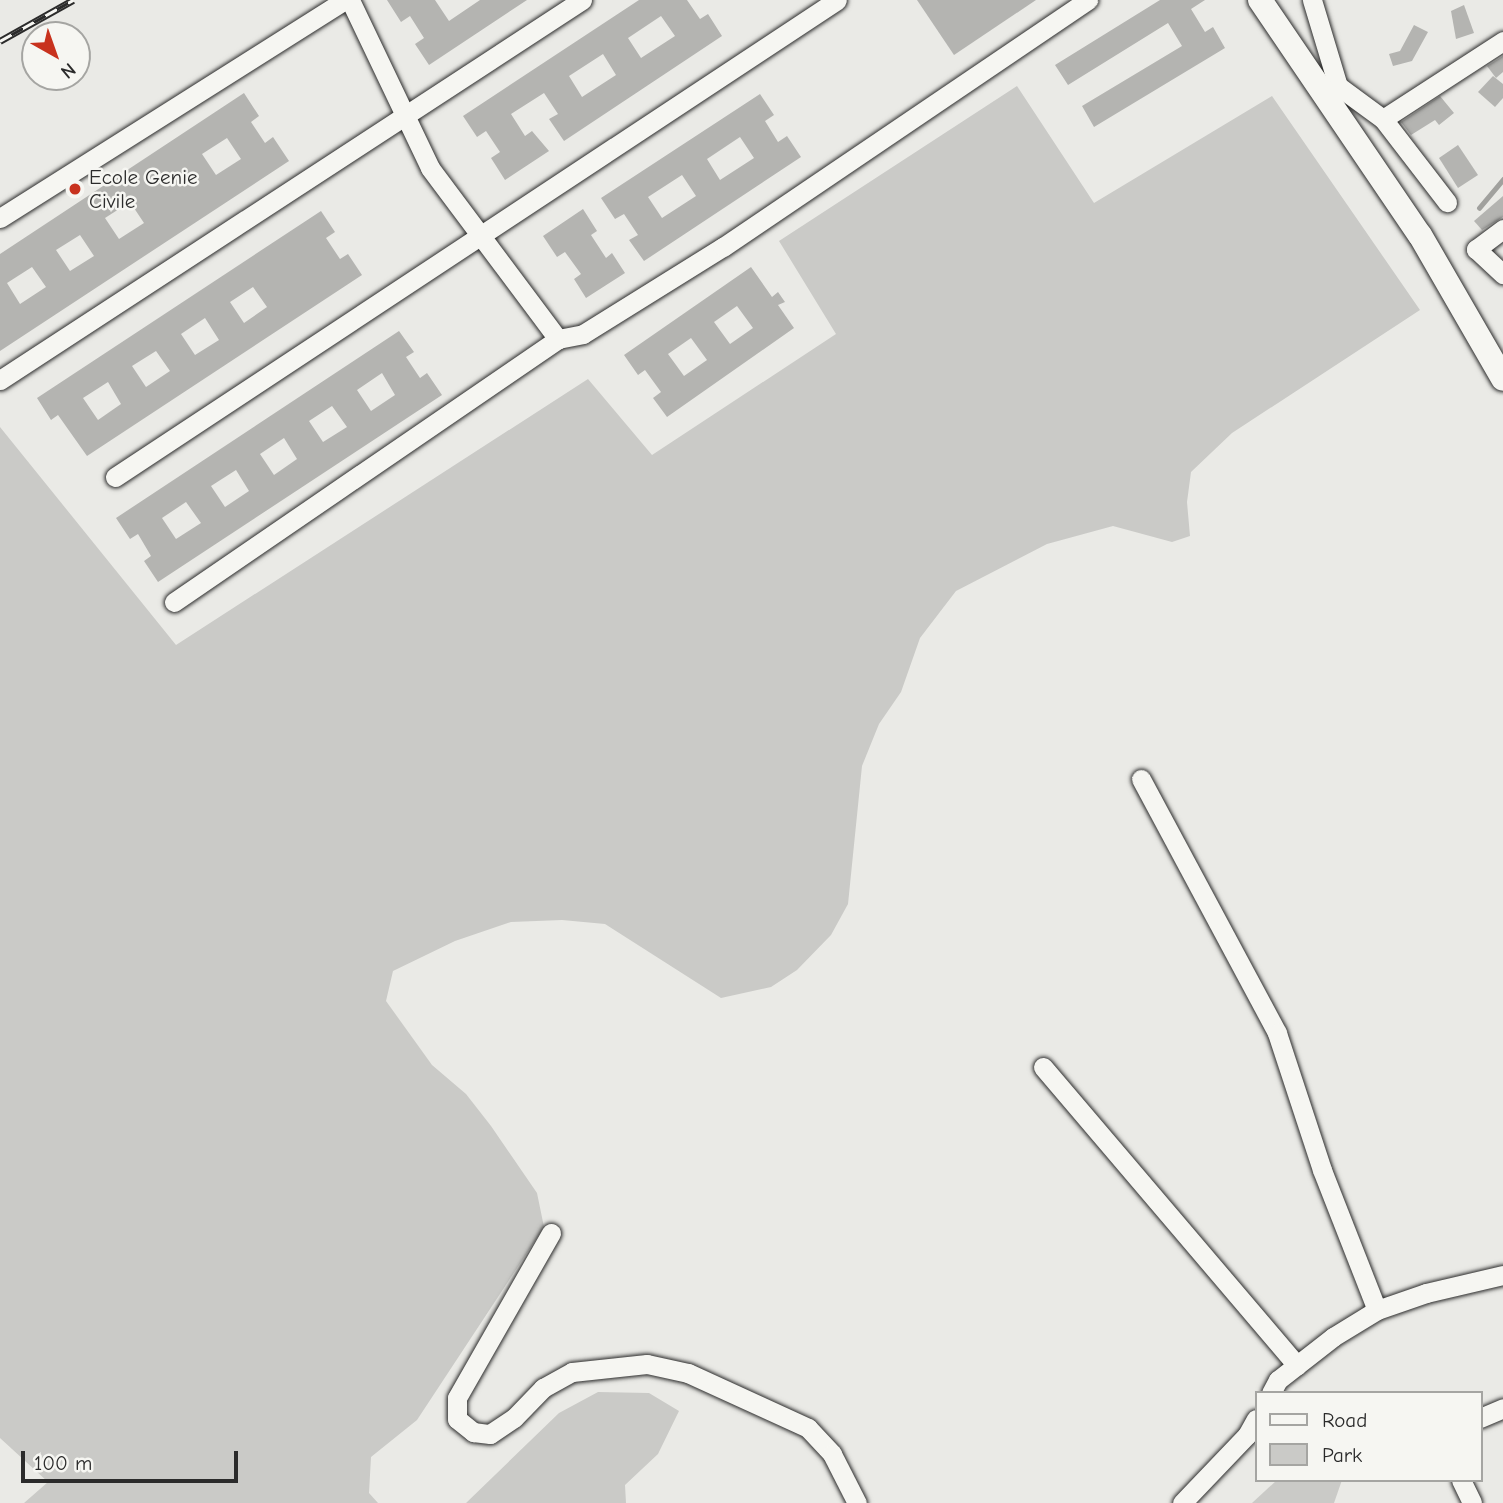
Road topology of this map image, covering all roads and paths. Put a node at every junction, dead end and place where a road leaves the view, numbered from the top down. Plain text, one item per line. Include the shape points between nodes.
1 (348, 0) edge
2 (582, 0) edge
3 (836, 0) edge
4 (1088, 0) edge
5 (1260, 0) edge
6 (1312, 0) edge
7 (1503, 41) edge
8 (406, 119) junction
9 (1383, 119) junction
10 (1447, 202) dead end
11 (0, 218) edge
12 (1503, 229) edge
13 (478, 237) junction
14 (1503, 274) edge
15 (558, 339) junction
16 (1503, 379) edge
17 (0, 380) edge
18 (115, 477) dead end
19 (174, 602) dead end
20 (1141, 779) dead end
21 (1044, 1067) dead end
22 (551, 1233) dead end
23 (1503, 1275) edge
24 (1377, 1310) junction
25 (1297, 1365) junction
26 (1272, 1391) edge
27 (1503, 1408) edge
28 (1482, 1417) edge
29 (1254, 1423) edge
30 (1462, 1482) edge
31 (857, 1503) edge
32 (1182, 1503) edge
33 (1472, 1503) edge

1 - 8 street
1 - 11 street
2 - 8 street
3 - 13 street
4 - 15 street via 723,247 583,334
5 - 16 main road via 1420,235
6 - 9 street via 1338,86
7 - 9 street
8 - 13 street via 430,168
8 - 17 street
9 - 10 street
12 - 14 street via 1476,249
13 - 15 street
13 - 18 street
15 - 19 street
20 - 24 street via 1277,1033 1322,1170
21 - 25 street
22 - 31 street via 457,1398 457,1419 473,1432 490,1434 514,1418 543,1388 572,1371 647,1364 688,1373 808,1428 832,1454
23 - 24 street
24 - 25 street
25 - 26 street
27 - 28 street
29 - 32 street
30 - 33 street

